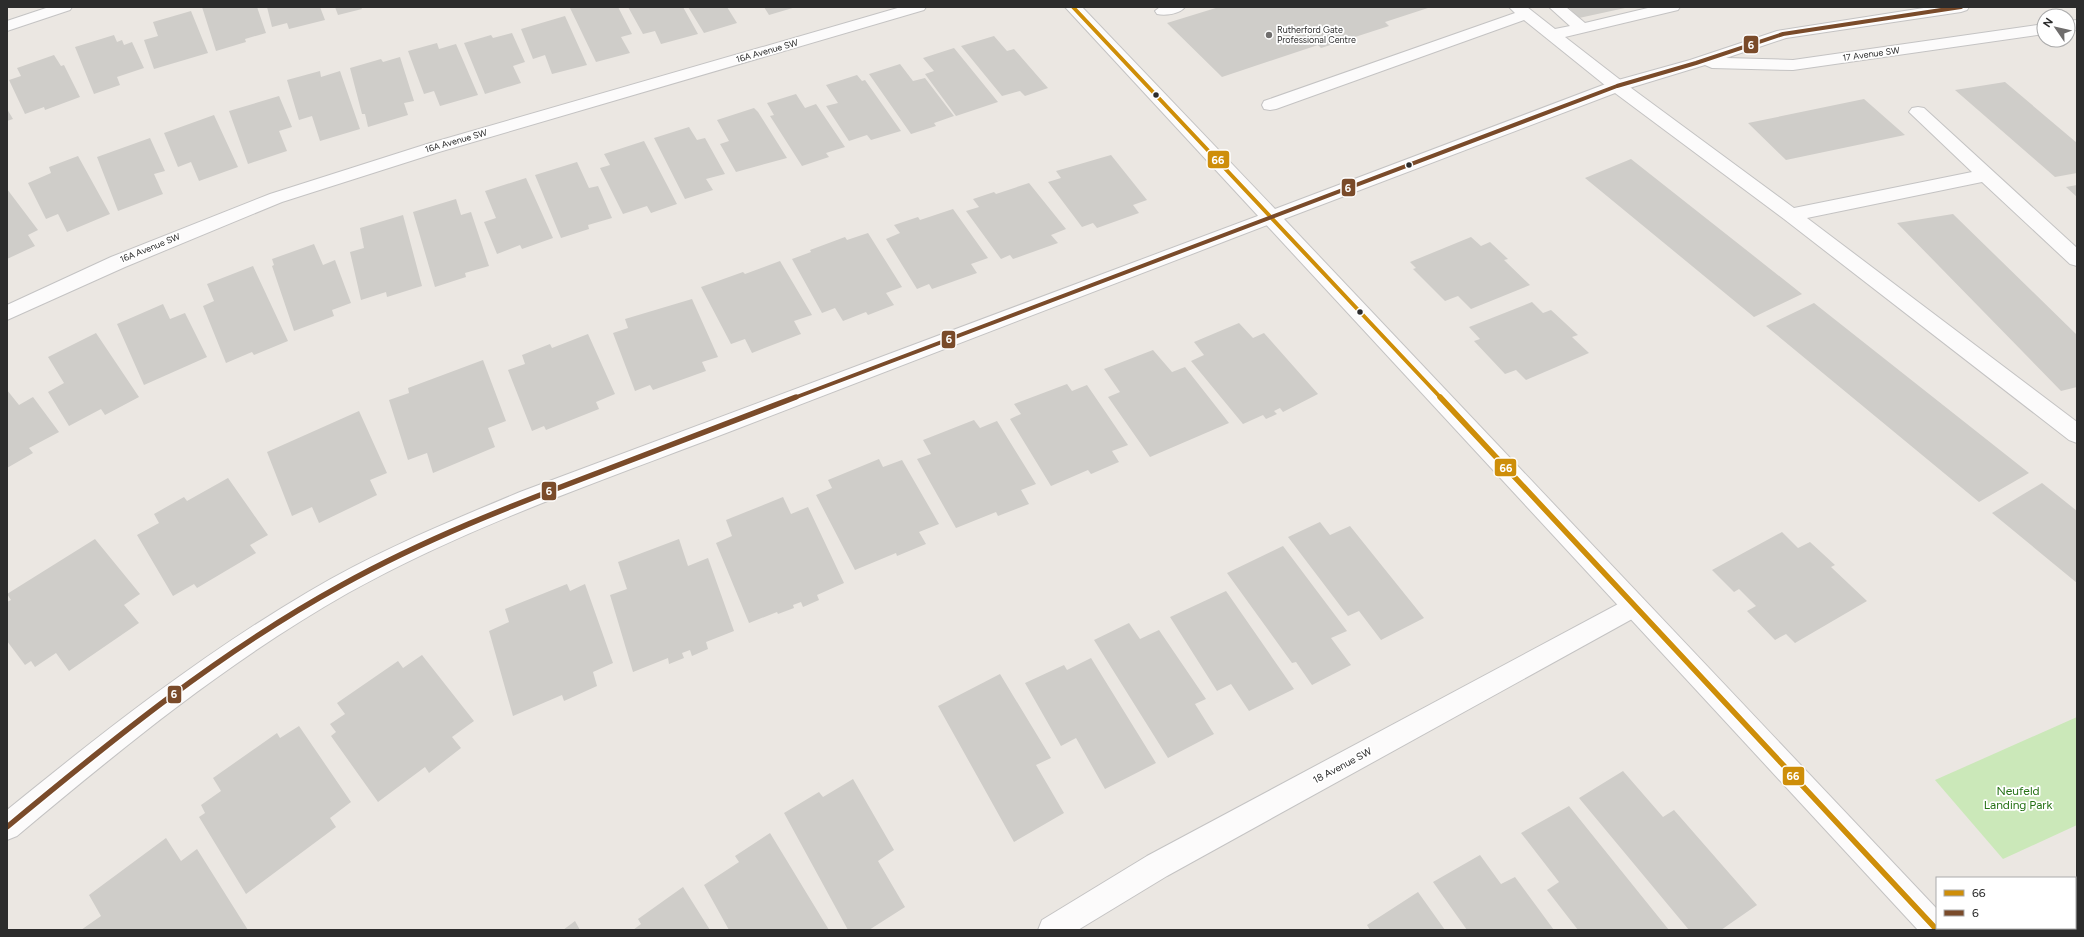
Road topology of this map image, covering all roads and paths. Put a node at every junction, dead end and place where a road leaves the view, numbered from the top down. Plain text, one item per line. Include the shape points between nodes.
1 (64, 7) edge
2 (918, 7) edge
3 (1073, 7) edge
4 (1557, 7) edge
5 (1672, 7) edge
6 (1962, 7) edge
7 (1650, 9) edge
8 (1522, 11) edge
9 (7, 26) edge
10 (1582, 28) junction
11 (2036, 30) edge
12 (1552, 35) junction
13 (1696, 63) junction
14 (1617, 86) junction
15 (1270, 105) dead end
16 (1918, 112) dead end
17 (1986, 175) junction
18 (1791, 215) junction
19 (1271, 218) junction
20 (2077, 259) edge
21 (7, 313) edge
22 (2077, 434) edge
23 (1635, 606) junction
24 (7, 827) edge
25 (1936, 929) edge
26 (1052, 930) edge

1 - 9 street
2 - 21 street, 16A Avenue SW via 433,148 276,198 118,262
3 - 19 street
4 - 10 street
5 - 7 street
6 - 13 street, 17 Avenue SW via 1783,34
7 - 10 street via 1615,15
8 - 12 street
8 - 15 street
10 - 12 street
11 - 13 street, 17 Avenue SW via 1793,65
12 - 14 street
13 - 14 street, 17 Avenue SW
14 - 18 street
14 - 19 street, 17 Avenue SW
16 - 17 street
17 - 18 street
17 - 20 street
18 - 22 street
19 - 23 street
19 - 24 street, 17 Avenue SW via 535,497 438,537 377,566 317,599 240,647 176,692 98,751
23 - 25 street
23 - 26 street, 18 Avenue SW via 1157,866

